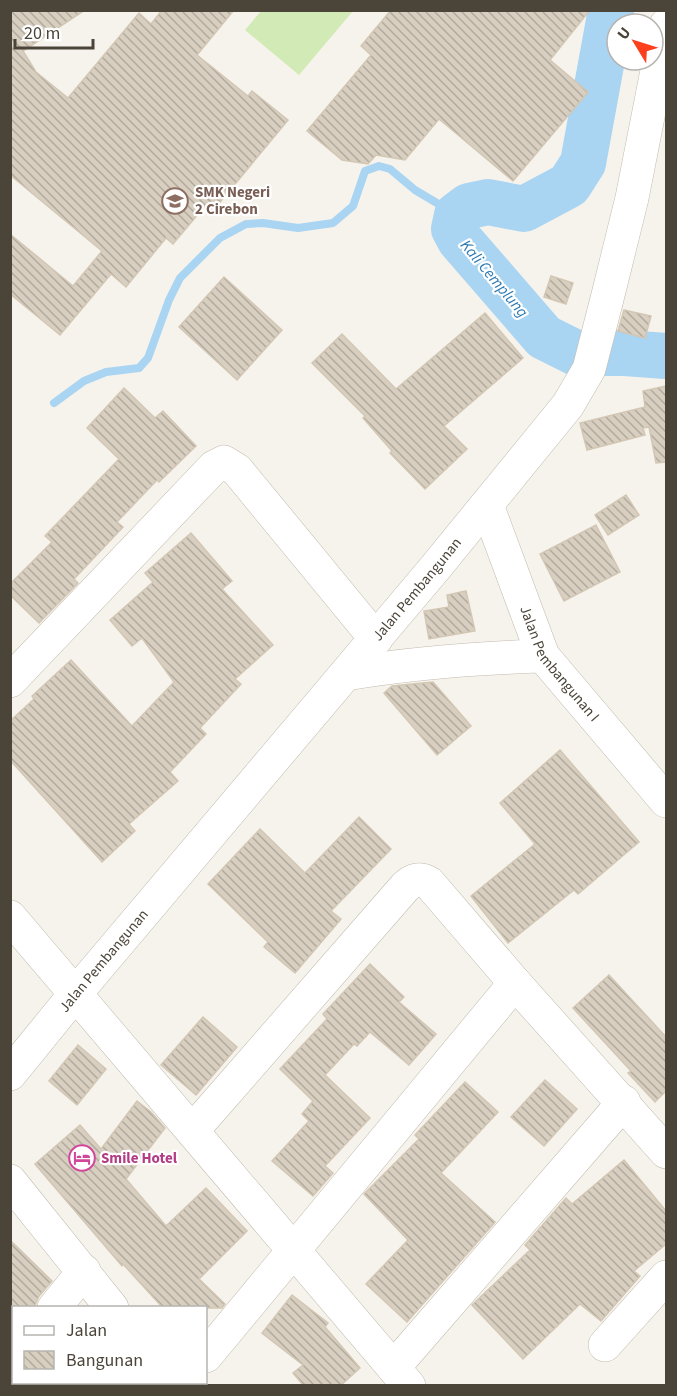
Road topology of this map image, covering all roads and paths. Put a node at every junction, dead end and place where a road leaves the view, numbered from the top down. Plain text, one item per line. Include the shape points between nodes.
1 (666, 25) edge
2 (487, 505) junction
3 (376, 639) junction
4 (543, 656) junction
5 (17, 660) edge
6 (346, 674) junction
7 (666, 801) edge
8 (10, 917) edge
9 (516, 983) junction
10 (76, 993) junction
11 (10, 1074) edge
12 (624, 1102) junction
13 (193, 1130) junction
14 (666, 1152) edge
15 (10, 1181) edge
16 (294, 1249) junction
17 (84, 1271) junction
18 (666, 1276) edge
19 (56, 1306) edge
20 (110, 1306) edge
21 (604, 1345) dead end
22 (207, 1355) edge
23 (402, 1376) edge

1 - 2 street, Jalan Pembangunan via 632,198 588,369 568,405
2 - 3 street, Jalan Pembangunan
2 - 4 street, Jalan Pembangunan I
3 - 5 street via 237,470 224,462 213,467
3 - 6 street, Jalan Pembangunan
4 - 6 street via 428,662
4 - 7 street, Jalan Pembangunan I
6 - 10 street, Jalan Pembangunan
8 - 10 street
9 - 12 street
9 - 13 street via 429,882 411,882
9 - 16 street
10 - 11 street, Jalan Pembangunan
10 - 13 street
12 - 14 street
12 - 23 street
13 - 16 street
15 - 17 street
16 - 22 street
16 - 23 street
17 - 19 street
17 - 20 street
18 - 21 street

